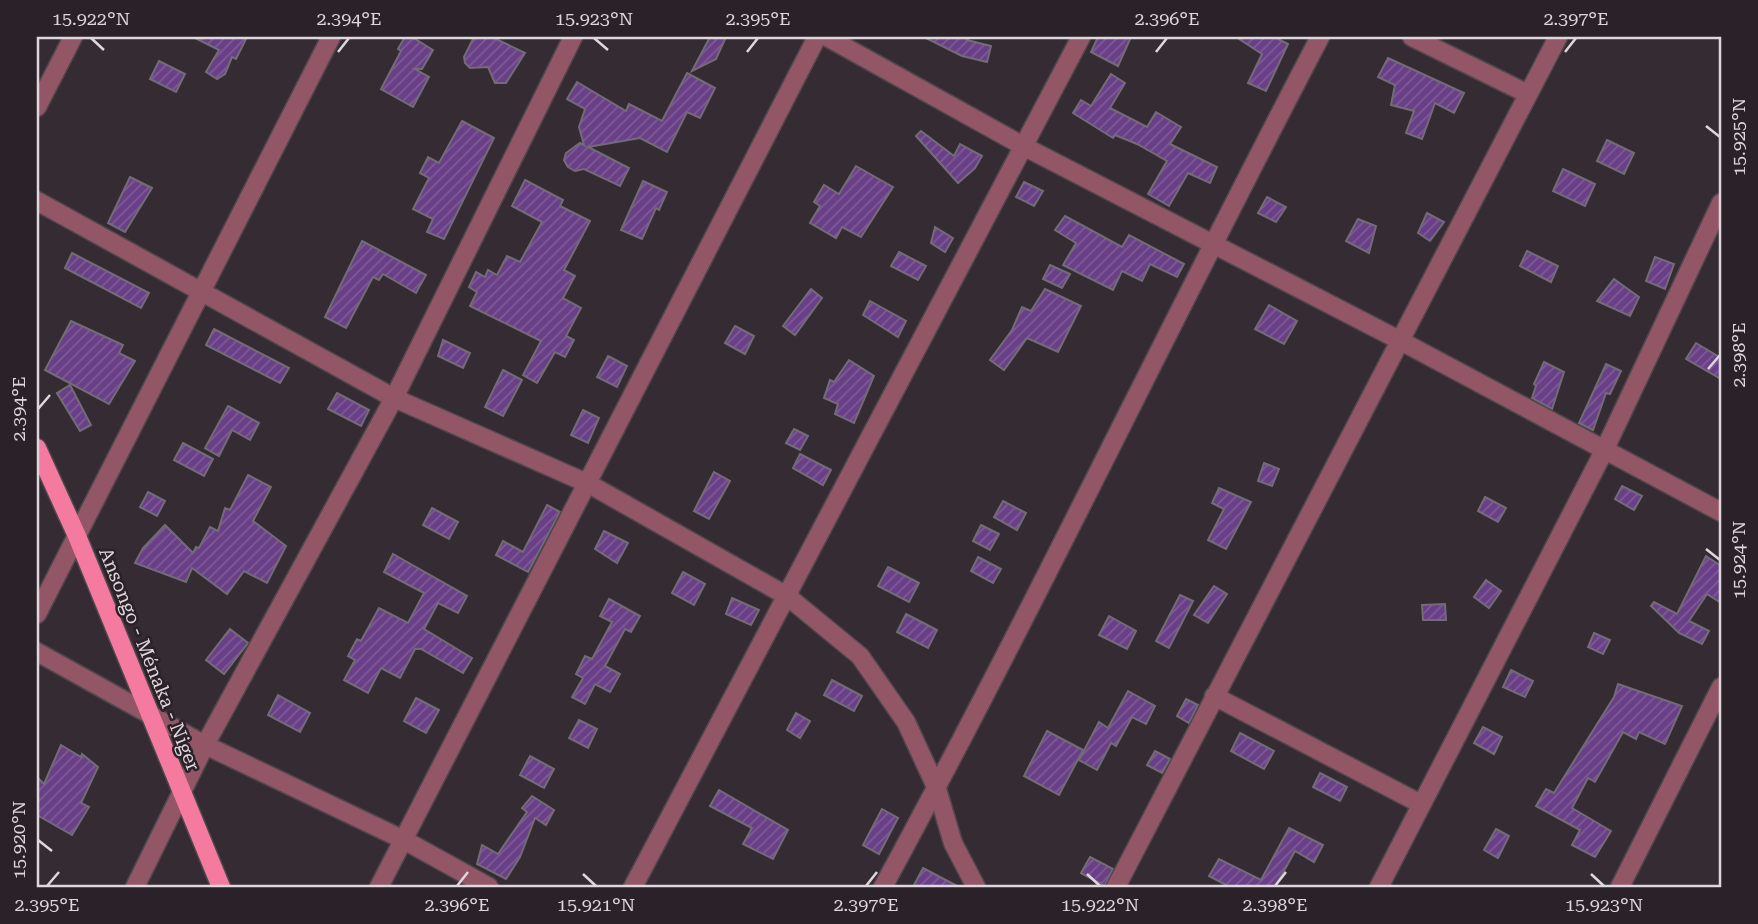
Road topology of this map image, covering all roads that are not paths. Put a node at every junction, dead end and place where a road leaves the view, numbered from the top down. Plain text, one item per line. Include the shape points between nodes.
1 (73, 37) edge
2 (331, 37) edge
3 (573, 37) edge
4 (817, 37) edge
5 (827, 37) edge
6 (1081, 37) edge
7 (1320, 37) edge
8 (1412, 37) edge
9 (1558, 37) edge
10 (1528, 94) junction
11 (37, 107) edge
12 (1025, 146) junction
13 (37, 201) edge
14 (1721, 203) edge
15 (1211, 245) junction
16 (203, 292) junction
17 (1399, 340) junction
18 (394, 398) junction
19 (37, 448) edge
20 (1604, 451) junction
21 (589, 484) junction
22 (1721, 512) edge
23 (77, 536) junction
24 (787, 596) junction
25 (37, 614) edge
26 (37, 652) edge
27 (1721, 687) edge
28 (1214, 696) junction
29 (151, 715) junction
30 (205, 745) junction
31 (937, 789) junction
32 (182, 791) junction
33 (1421, 804) junction
34 (404, 840) junction
35 (135, 887) edge
36 (221, 887) edge
37 (379, 887) edge
38 (489, 887) edge
39 (633, 887) edge
40 (883, 887) edge
41 (976, 887) edge
42 (1116, 887) edge
43 (1379, 887) edge
44 (1620, 887) edge

1 - 11 street
2 - 16 street
3 - 18 street
4 - 21 street
5 - 12 street
6 - 12 street
7 - 15 street
8 - 10 street
9 - 10 street
10 - 17 street
12 - 15 street
12 - 24 street
13 - 16 street
14 - 20 street
15 - 17 street
15 - 31 street
16 - 18 street
16 - 23 street
17 - 20 street
17 - 28 street
18 - 21 street
18 - 30 street
19 - 23 main road, Ansongo - Ménaka - Niger
20 - 22 street
20 - 33 street
21 - 24 street
21 - 34 street
23 - 25 street
23 - 29 main road, Ansongo - Ménaka - Niger
24 - 31 street via 860,656 906,722
24 - 39 street
26 - 29 street
27 - 44 street
28 - 33 street
28 - 42 street
29 - 30 street
29 - 32 main road, Ansongo - Ménaka - Niger
30 - 32 street
30 - 34 street
31 - 40 street
31 - 41 street via 953,843
32 - 35 street
32 - 36 main road, Ansongo - Ménaka - Niger
33 - 43 street
34 - 37 street
34 - 38 street

